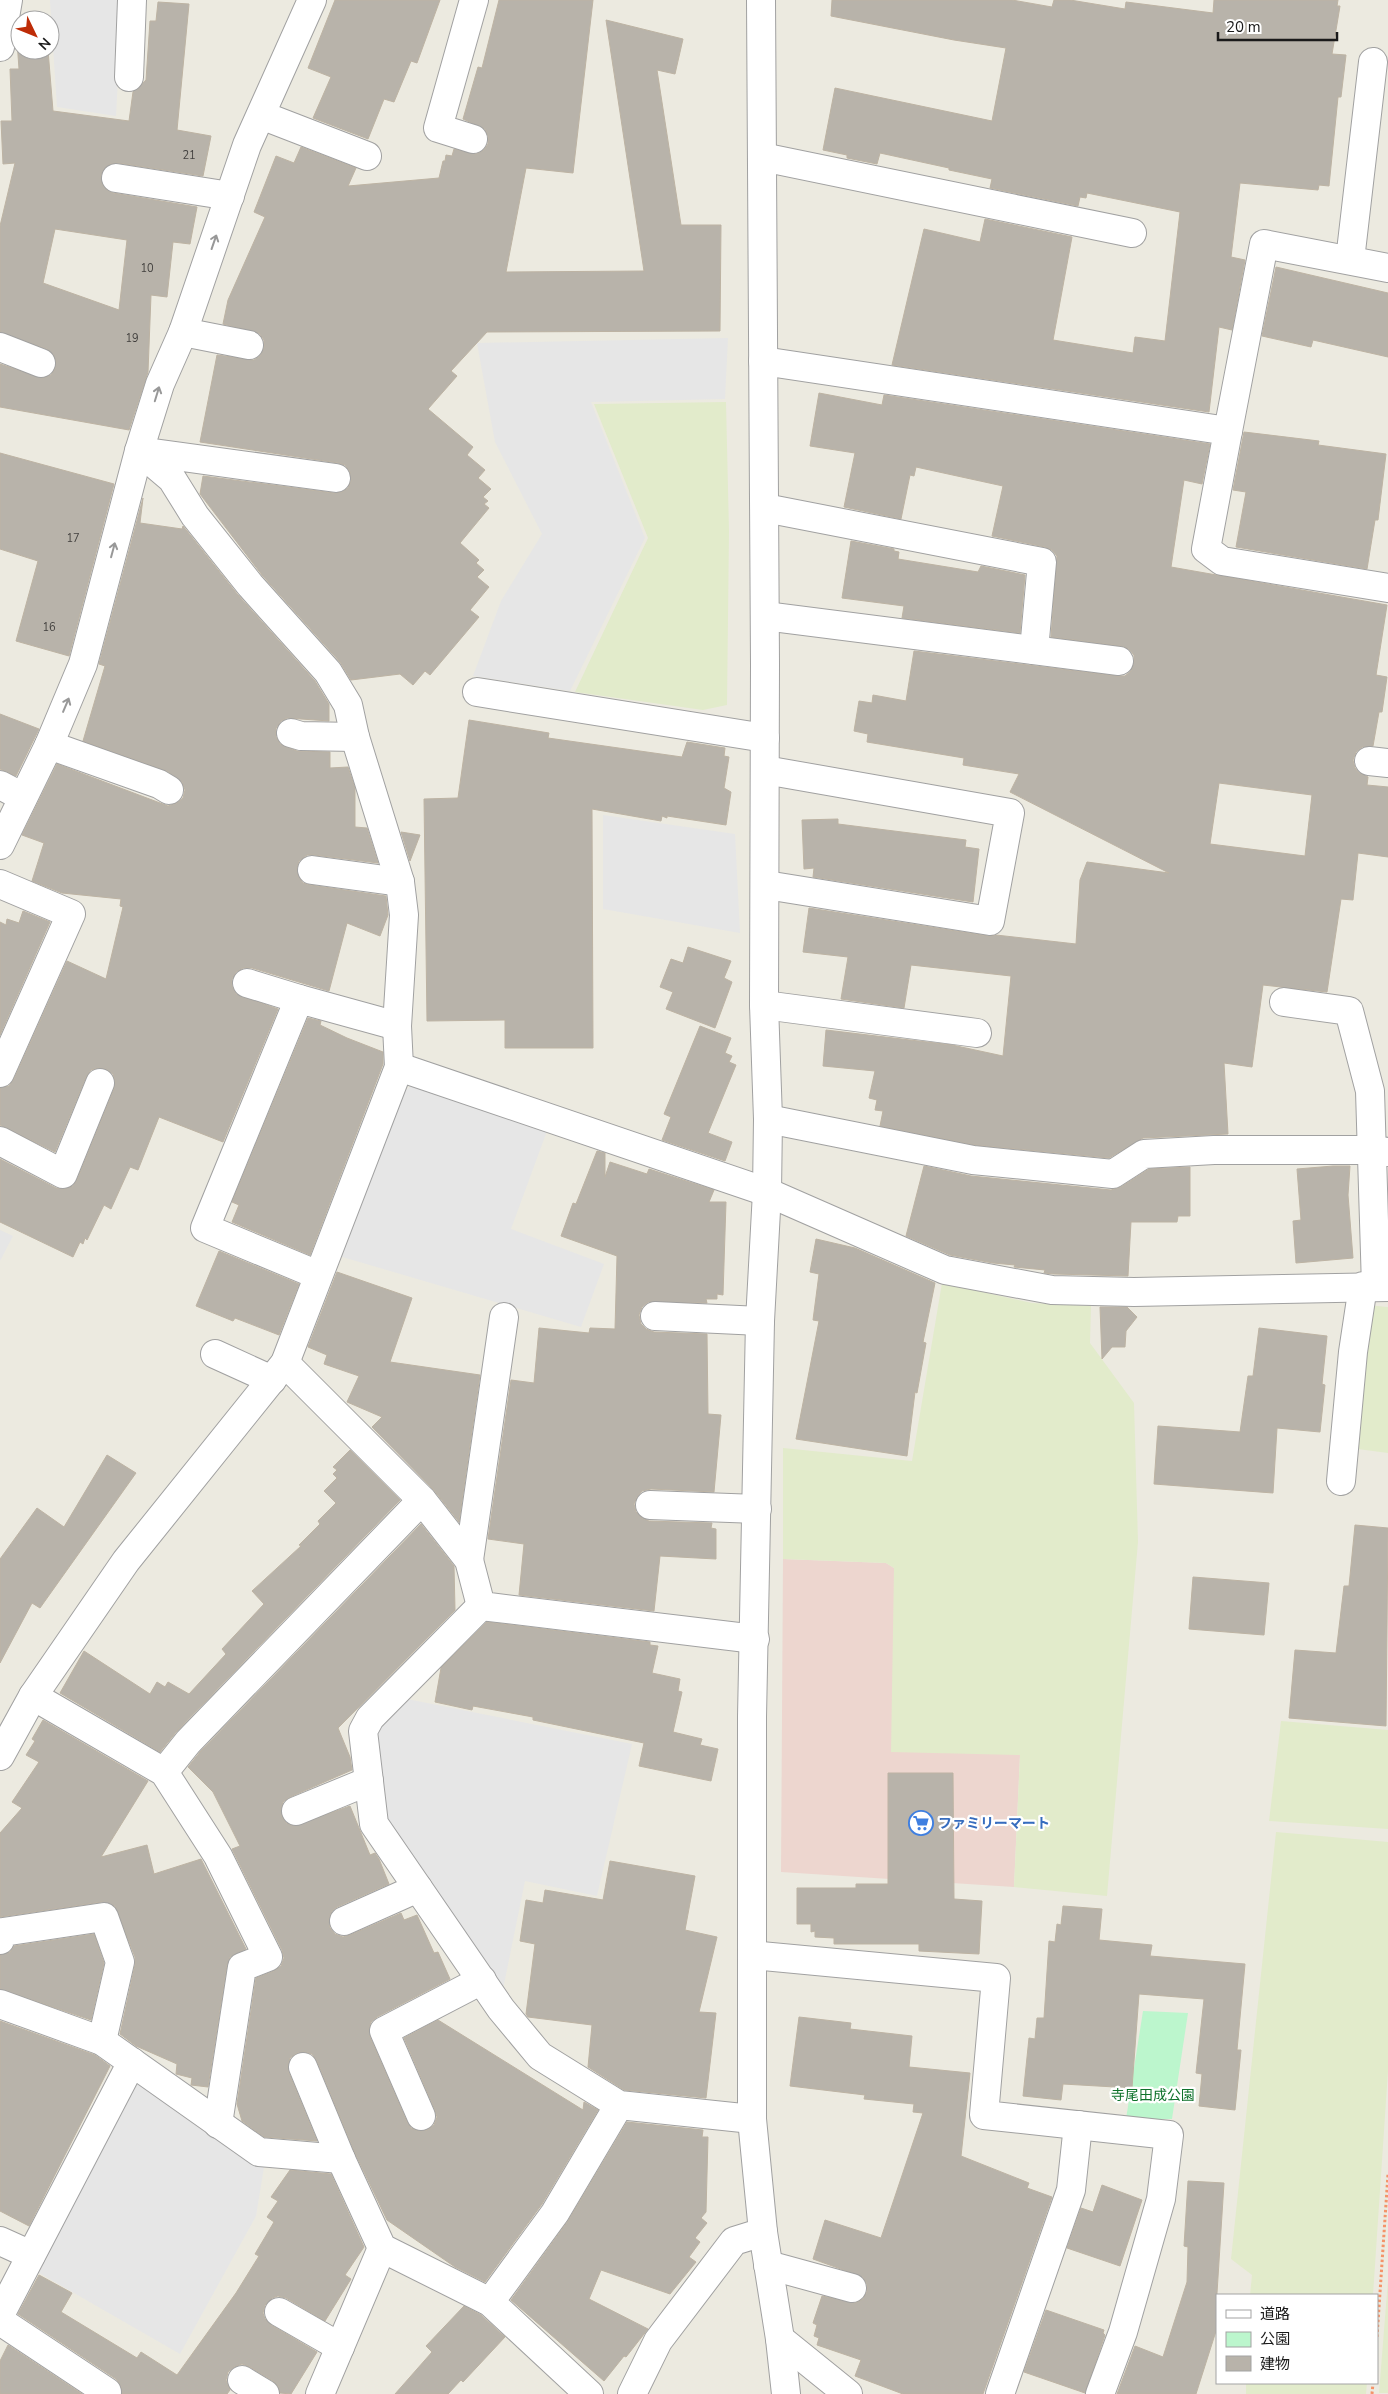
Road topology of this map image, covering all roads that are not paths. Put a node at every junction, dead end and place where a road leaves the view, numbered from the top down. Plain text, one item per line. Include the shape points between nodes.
1 (8, 0) edge
2 (132, 0) edge
3 (312, 0) edge
4 (474, 0) edge
5 (761, 0) edge
6 (0, 47) edge
7 (1372, 62) dead end
8 (129, 77) dead end
9 (260, 115) junction
10 (473, 139) dead end
11 (366, 156) dead end
12 (762, 157) junction
13 (116, 178) dead end
14 (230, 196) junction
15 (1132, 233) dead end
16 (1350, 260) junction
17 (1388, 268) edge
18 (183, 332) junction
19 (249, 345) dead end
20 (0, 347) edge
21 (763, 361) junction
22 (41, 363) dead end
23 (1228, 431) junction
24 (139, 451) junction
25 (336, 478) dead end
26 (764, 508) junction
27 (1388, 588) edge
28 (765, 616) junction
29 (1034, 650) junction
30 (1120, 661) dead end
31 (477, 692) dead end
32 (291, 733) dead end
33 (355, 737) junction
34 (766, 738) junction
35 (49, 745) junction
36 (765, 770) junction
37 (169, 790) dead end
38 (11, 791) edge
39 (0, 845) edge
40 (312, 870) dead end
41 (400, 882) junction
42 (0, 884) edge
43 (766, 885) junction
44 (247, 983) dead end
45 (298, 999) junction
46 (1284, 1002) dead end
47 (764, 1005) junction
48 (397, 1026) junction
49 (977, 1033) dead end
50 (399, 1067) junction
51 (0, 1073) edge
52 (100, 1083) dead end
53 (768, 1119) junction
54 (0, 1141) edge
55 (1381, 1151) edge
56 (767, 1192) junction
57 (318, 1275) junction
58 (1375, 1286) edge
59 (655, 1316) dead end
60 (504, 1317) dead end
61 (760, 1321) junction
62 (215, 1354) dead end
63 (278, 1371) junction
64 (1341, 1480) dead end
65 (422, 1500) junction
66 (650, 1505) dead end
67 (757, 1509) junction
68 (469, 1560) junction
69 (482, 1606) junction
70 (755, 1639) junction
71 (33, 1696) junction
72 (0, 1756) edge
73 (164, 1772) junction
74 (369, 1781) junction
75 (296, 1811) dead end
76 (418, 1888) junction
77 (344, 1921) dead end
78 (0, 1940) edge
79 (752, 1955) junction
80 (482, 1980) junction
81 (0, 2004) edge
82 (102, 2041) junction
83 (132, 2062) junction
84 (303, 2067) dead end
85 (619, 2106) junction
86 (421, 2116) dead end
87 (752, 2119) junction
88 (218, 2124) junction
89 (1078, 2125) junction
90 (341, 2159) junction
91 (762, 2232) junction
92 (0, 2241) edge
93 (382, 2248) junction
94 (32, 2255) junction
95 (768, 2266) junction
96 (852, 2288) dead end
97 (490, 2302) junction
98 (278, 2312) dead end
99 (0, 2315) edge
100 (0, 2321) edge
101 (780, 2339) junction
102 (340, 2347) junction
103 (242, 2380) dead end
104 (107, 2392) dead end
105 (265, 2394) edge
106 (320, 2394) edge
107 (590, 2394) edge
108 (632, 2394) edge
109 (786, 2394) edge
110 (848, 2394) edge
111 (1000, 2394) edge
112 (1100, 2394) edge

1 - 6 street
2 - 8 street
3 - 9 street
4 - 10 street via 438,128
5 - 12 street
7 - 16 street
9 - 11 street
9 - 14 street
12 - 15 street
12 - 21 street
13 - 14 street
18 -> 14 street
16 - 17 street
16 - 23 street via 1264,244
18 - 19 street
24 -> 18 street via 160,384
20 - 22 street
21 - 23 street
21 - 26 street
23 - 27 street via 1206,548 1222,561
24 - 25 street
24 - 33 street via 172,479 195,516 250,585 328,672 348,705
35 -> 24 street via 83,664
26 - 28 street
26 - 29 street via 1042,562
28 - 29 street
28 - 34 street
29 - 30 street
31 - 34 street
32 - 33 street
33 - 41 street
34 - 36 street
35 - 37 street
35 - 38 street
36 - 43 street
36 - 43 street via 1010,814 990,921
38 - 39 street
40 - 41 street
41 - 48 street via 404,915
42 - 51 street via 71,914
43 - 47 street
44 - 45 street
45 - 48 street
45 - 57 street via 205,1228
46 - 55 street via 1349,1012 1370,1091
47 - 49 street
47 - 53 street
48 - 50 street
50 - 56 street
50 - 57 street
52 - 54 street via 63,1174
53 - 55 street via 974,1160 1113,1174 1144,1154 1214,1150
53 - 56 street
55 - 58 street
56 - 58 street via 945,1270 1052,1290 1134,1292
56 - 61 street
57 - 63 street
58 - 64 street via 1353,1352
59 - 61 street
60 - 68 street
61 - 67 street
62 - 63 street
63 - 65 street
63 - 71 street via 126,1561
65 - 68 street
65 - 73 street via 188,1742
66 - 67 street
67 - 70 street
68 - 69 street
69 - 70 street
69 - 74 street via 370,1718 363,1731
70 - 79 street
71 - 72 street
71 - 73 street
73 - 88 street via 218,1856 268,1956 242,1967
74 - 75 street
74 - 76 street via 374,1824
76 - 77 street
76 - 80 street
78 - 82 street via 3,1932 104,1916 120,1962
79 - 87 street
79 - 89 street via 996,1978 984,2115
80 - 85 street via 540,2056
80 - 86 street via 384,2031
81 - 82 street
82 - 83 street
83 - 88 street
83 - 94 street
84 - 90 street
85 - 87 street
85 - 97 street via 555,2213
87 - 91 street
88 - 90 street via 259,2152
89 - 111 street via 1071,2190
89 - 112 street via 1169,2136 1161,2199 1124,2332
90 - 93 street
91 - 95 street
91 - 108 street via 734,2241 658,2342
92 - 94 street
93 - 97 street
93 - 102 street
94 - 99 street
95 - 96 street
95 - 101 street
97 - 107 street
98 - 102 street
100 - 104 street
101 - 109 street
101 - 110 street
102 - 106 street
103 - 105 street

